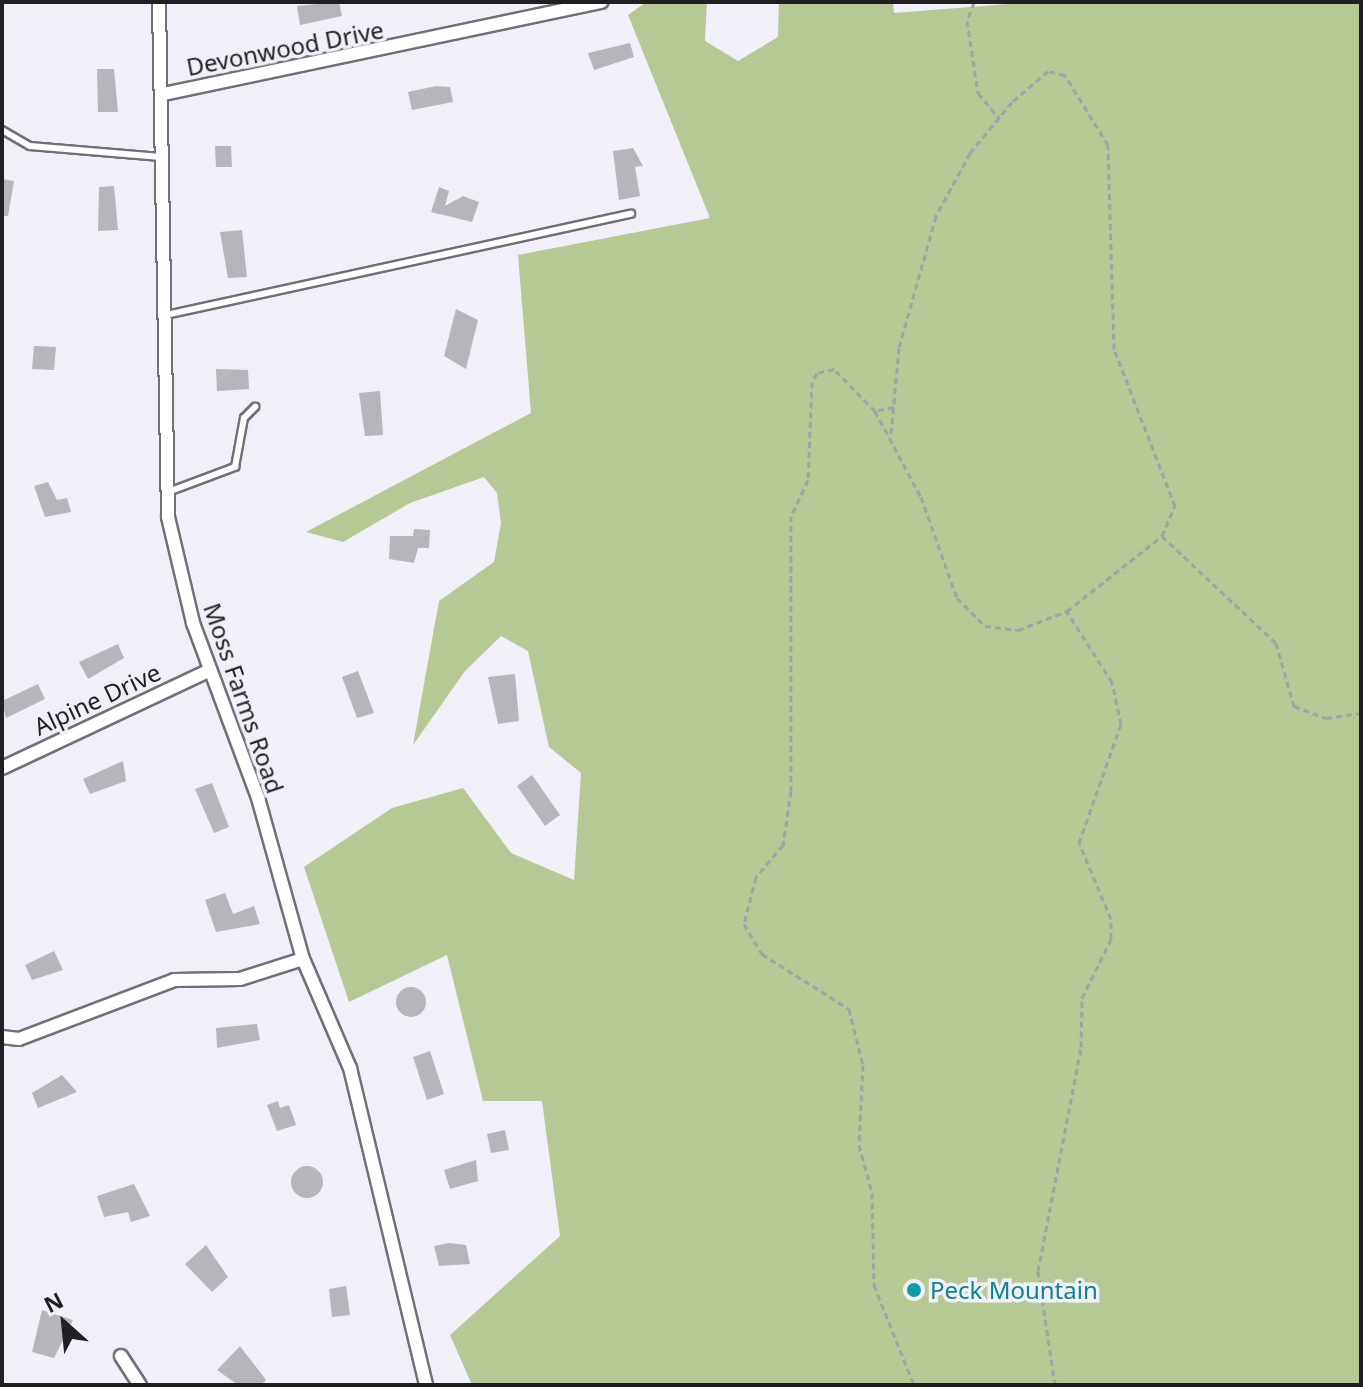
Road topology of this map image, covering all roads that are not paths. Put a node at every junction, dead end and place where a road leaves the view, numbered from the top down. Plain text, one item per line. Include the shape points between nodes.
1 (159, 2) edge
2 (601, 2) edge
3 (164, 94) junction
4 (2, 130) edge
5 (165, 157) junction
6 (631, 214) dead end
7 (166, 315) junction
8 (255, 407) dead end
9 (168, 492) junction
10 (210, 670) junction
11 (2, 768) edge
12 (303, 959) junction
13 (2, 1037) edge
14 (121, 1356) dead end
15 (140, 1385) edge
16 (426, 1385) edge

1 - 3 street, Moss Farms Road
2 - 3 street, Devonwood Drive
3 - 5 street, Moss Farms Road
4 - 5 lane via 30,146
5 - 7 street, Moss Farms Road
6 - 7 lane
7 - 9 street, Moss Farms Road
8 - 9 lane via 244,418 235,467
9 - 10 street, Moss Farms Road via 177,560
10 - 11 street, Alpine Drive
10 - 12 street, Moss Farms Road via 258,798
12 - 13 street via 240,979 174,980 19,1039
12 - 16 street, Moss Farms Road via 350,1068
14 - 15 street

